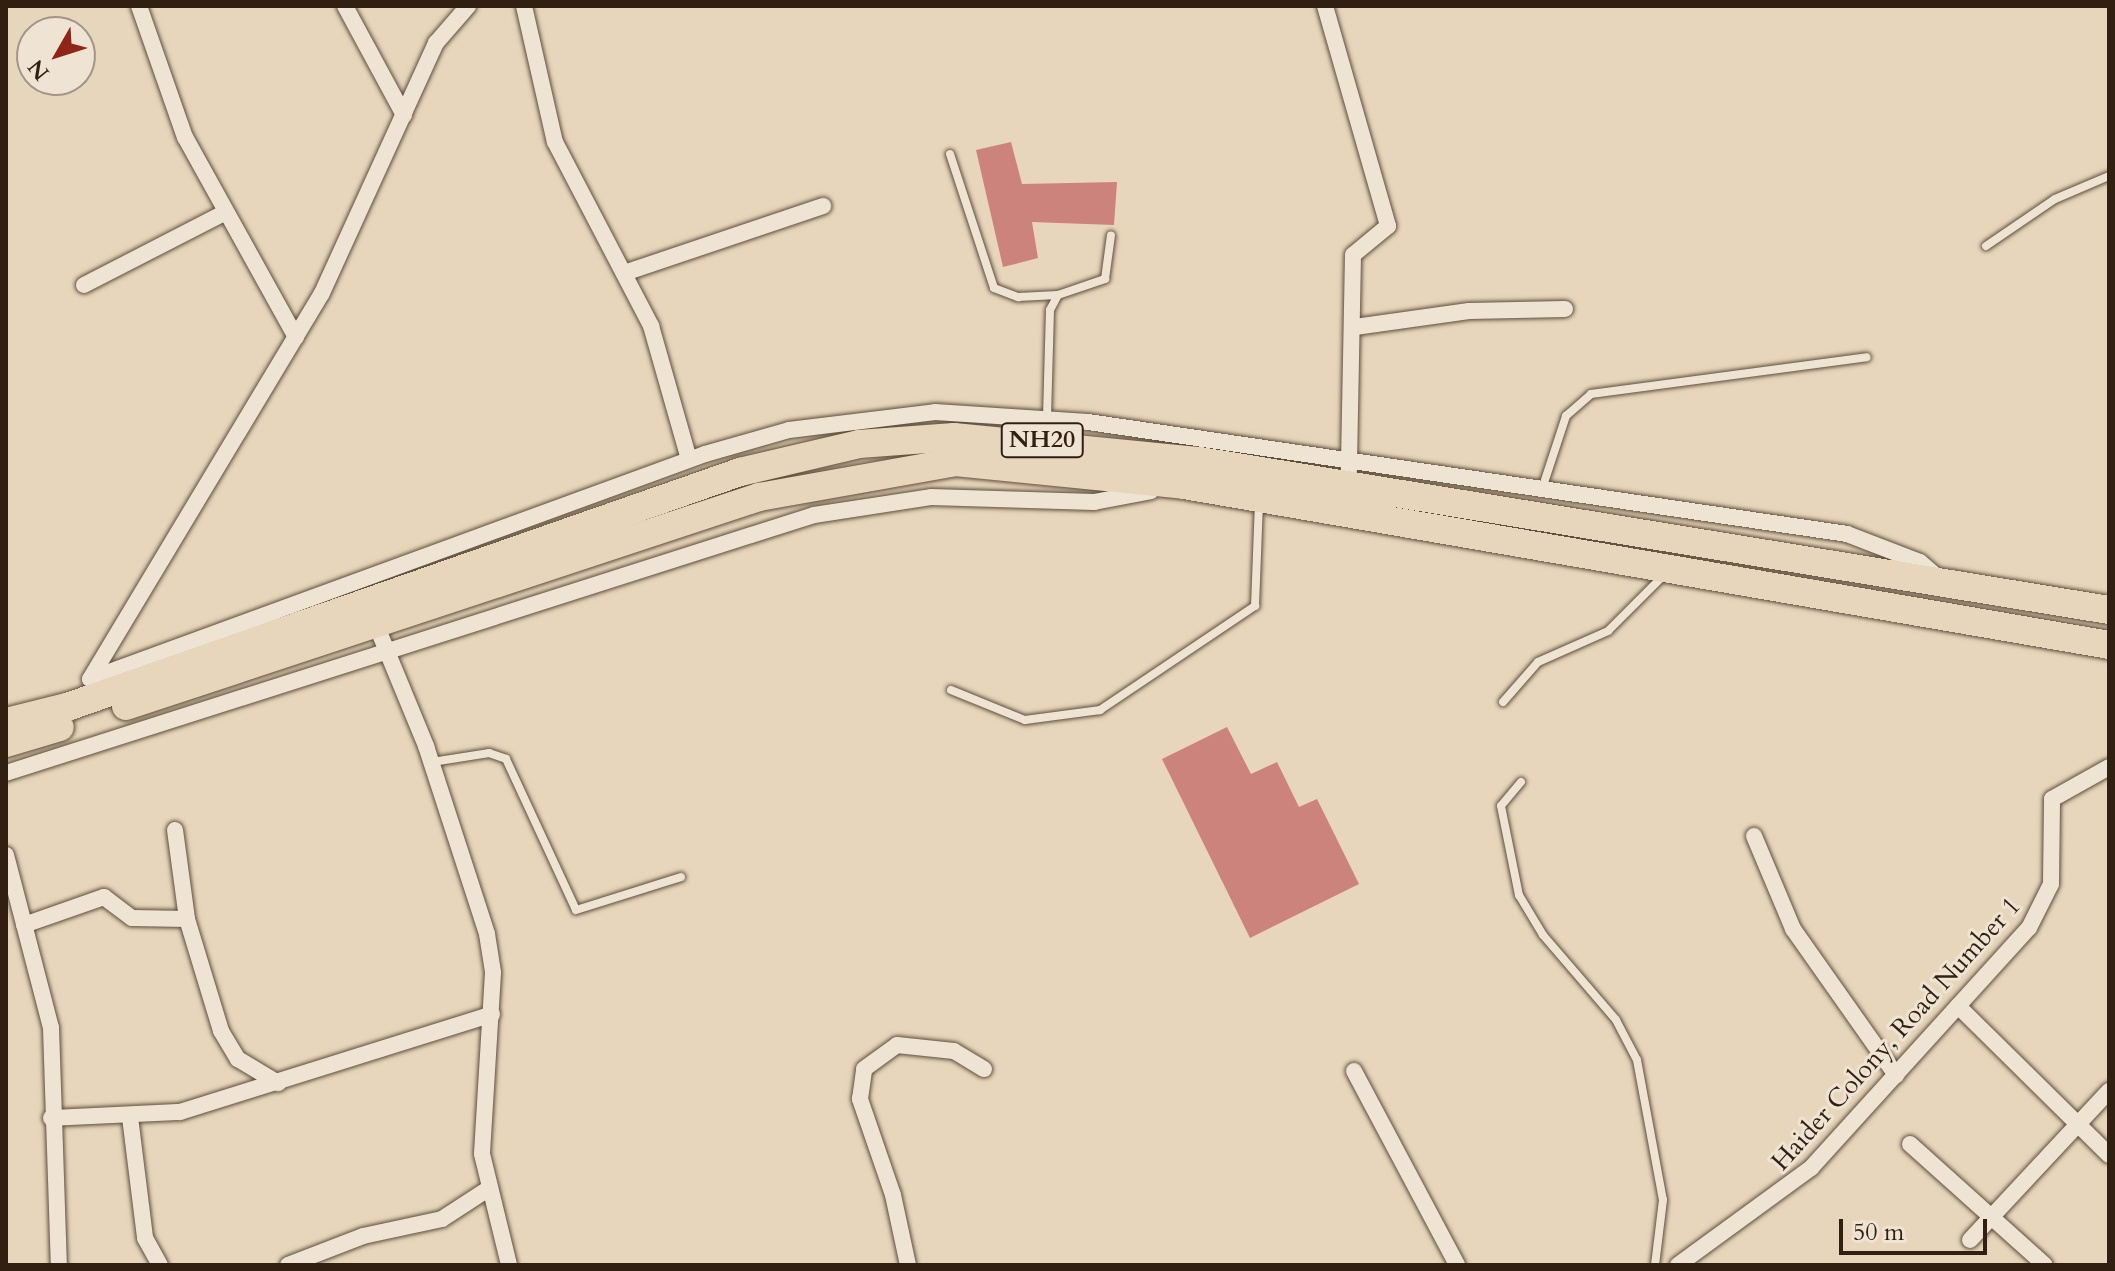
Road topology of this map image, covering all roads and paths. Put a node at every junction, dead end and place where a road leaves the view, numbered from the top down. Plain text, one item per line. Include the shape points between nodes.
1 (139, 6) edge
2 (345, 6) edge
3 (468, 6) edge
4 (524, 6) edge
5 (1325, 6) edge
6 (404, 115) junction
7 (950, 154) dead end
8 (2109, 176) edge
9 (823, 206) dead end
10 (222, 214) junction
11 (1111, 235) dead end
12 (1986, 246) dead end
13 (627, 272) junction
14 (84, 285) dead end
15 (1058, 295) junction
16 (1565, 309) dead end
17 (1355, 327) junction
18 (296, 337) junction
19 (1867, 357) dead end
20 (1047, 417) junction
21 (689, 459) junction
22 (1184, 485) junction
23 (1543, 486) junction
24 (1350, 489) junction
25 (1259, 499) junction
26 (1667, 572) junction
27 (1948, 586) junction
28 (2109, 610) edge
29 (377, 627) junction
30 (2109, 645) edge
31 (391, 655) junction
32 (90, 679) junction
33 (951, 690) dead end
34 (1503, 702) dead end
35 (70, 706) junction
36 (6, 722) edge
37 (6, 743) edge
38 (431, 762) junction
39 (2109, 767) edge
40 (6, 773) edge
41 (1521, 782) dead end
42 (175, 830) dead end
43 (1754, 836) dead end
44 (6, 855) edge
45 (681, 877) dead end
46 (187, 919) junction
47 (24, 925) junction
48 (1958, 1006) junction
49 (492, 1014) junction
50 (984, 1069) dead end
51 (1354, 1071) dead end
52 (1896, 1075) junction
53 (278, 1083) junction
54 (2109, 1091) edge
55 (130, 1117) junction
56 (51, 1118) junction
57 (2080, 1121) junction
58 (1910, 1144) dead end
59 (2109, 1155) edge
60 (488, 1189) junction
61 (1990, 1219) junction
62 (1970, 1240) dead end
63 (1688, 1263) edge
64 (59, 1265) edge
65 (160, 1265) edge
66 (288, 1265) edge
67 (509, 1265) edge
68 (908, 1265) edge
69 (1457, 1265) edge
70 (1655, 1265) edge
71 (2045, 1265) edge

1 - 10 street via 170,101
2 - 6 street
3 - 6 street via 436,43
4 - 13 street via 555,142
5 - 17 street via 1388,226 1353,255
6 - 18 street
7 - 15 lane via 994,288 1018,297
8 - 12 lane via 2055,199
9 - 13 street
10 - 14 street
10 - 18 street
11 - 15 lane via 1105,279
13 - 21 street via 651,326
15 - 20 lane via 1050,310
16 - 17 street via 1469,311
17 - 24 street
18 - 32 street
19 - 23 lane via 1591,394 1566,416
20 - 21 street via 868,417 789,430
20 - 24 street
21 - 32 street
22 - 25 highway, NH20
22 - 29 highway, NH20 via 955,462 885,469 759,497
22 - 31 street via 1094,502 931,497 814,515
23 - 24 street
23 - 27 street via 1847,534 1920,562
24 - 25 highway, NH20
24 - 26 highway, NH20
24 - 27 highway, NH20
24 - 35 highway, NH20 via 1026,438 859,444 740,472
25 - 33 lane via 1255,606 1100,710 1025,720
26 - 30 highway, NH20
26 - 34 lane via 1608,631 1538,662
27 - 28 highway, NH20
29 - 31 street
29 - 37 highway, NH20
31 - 38 street
31 - 40 street
32 - 35 street
35 - 36 highway, NH20
38 - 45 lane via 489,753 506,759 576,910
38 - 49 street via 487,934
39 - 48 street, Haider Colony, Road Number 1 via 2052,799 2048,898
41 - 70 lane via 1501,806 1519,895 1543,935 1616,1020 1637,1060 1663,1200
42 - 46 street
43 - 52 street via 1793,929
44 - 47 street
46 - 47 street via 132,918 104,897
46 - 53 street via 229,1048
47 - 56 street via 51,1028
48 - 52 street, Haider Colony, Road Number 1
48 - 57 street
49 - 53 street
49 - 60 street via 481,1122
50 - 68 street via 954,1051 897,1045 864,1069 860,1099
51 - 69 street
52 - 63 street, Haider Colony, Road Number 1 via 1776,1200
53 - 55 street via 180,1112
54 - 57 street
55 - 56 street
55 - 65 street via 145,1238
56 - 64 street
57 - 59 street
57 - 61 street
58 - 61 street
60 - 66 street via 442,1219 363,1236
60 - 67 street
61 - 62 street
61 - 71 street

